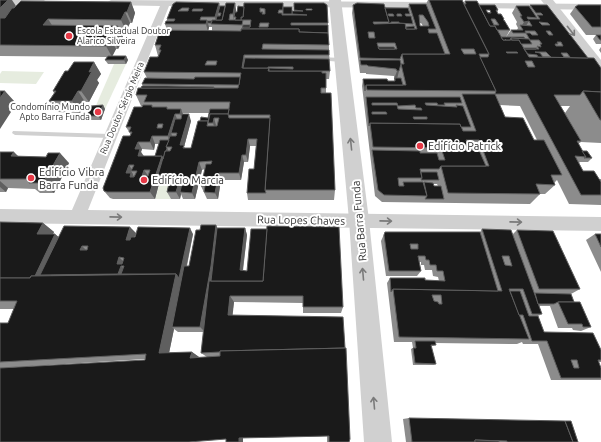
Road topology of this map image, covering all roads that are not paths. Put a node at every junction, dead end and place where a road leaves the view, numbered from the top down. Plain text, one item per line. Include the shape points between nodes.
1 (4, 1) edge
2 (54, 2) edge
3 (166, 2) edge
4 (336, 2) edge
5 (104, 3) edge
6 (550, 3) edge
7 (438, 5) edge
8 (469, 6) edge
9 (601, 7) edge
10 (314, 59) edge
11 (342, 60) junction
12 (601, 69) edge
13 (15, 133) dead end
14 (110, 136) junction
15 (0, 216) edge
16 (77, 217) junction
17 (359, 220) junction
18 (601, 224) edge
19 (378, 442) edge

1 - 2 street
3 - 4 street
3 - 5 street
3 - 14 street, Rua Doutor Sérgio Meira
4 - 7 street
4 - 11 street, Rua Barra Funda
6 - 8 street
6 - 9 street
6 -> 12 street
10 - 11 lane
17 -> 11 street, Rua Barra Funda
13 - 14 lane
14 - 16 street, Rua Doutor Sérgio Meira
15 - 16 street, Rua Lopes Chaves
16 -> 17 street, Rua Lopes Chaves
17 -> 18 street, Rua Lopes Chaves
19 -> 17 street, Rua Barra Funda

